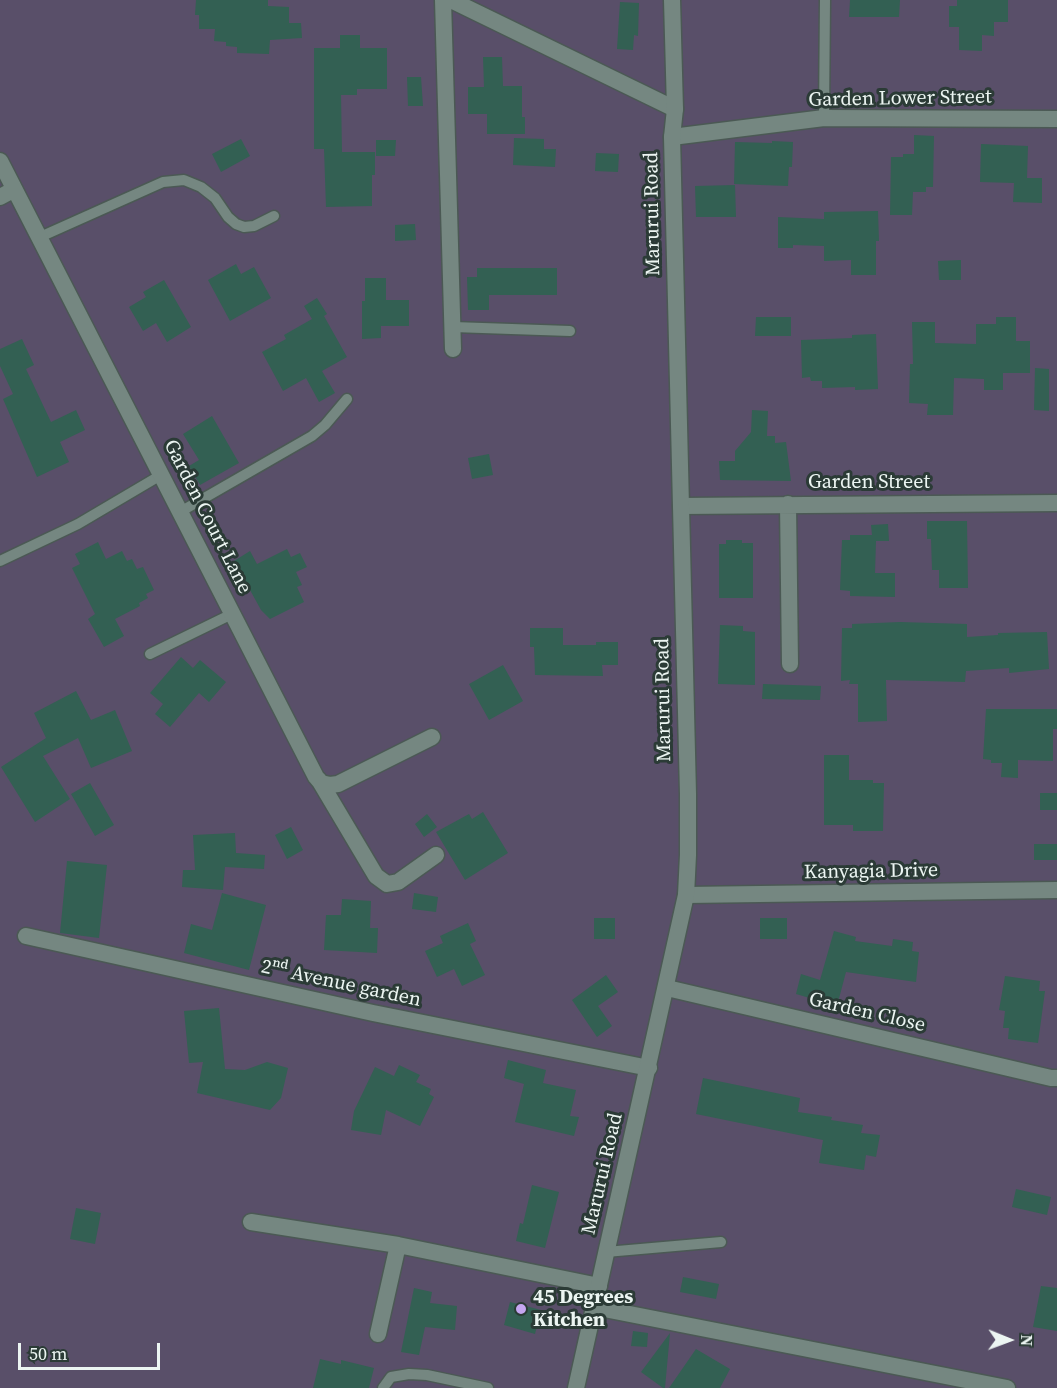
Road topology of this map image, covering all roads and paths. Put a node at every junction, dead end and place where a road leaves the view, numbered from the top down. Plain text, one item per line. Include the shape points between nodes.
1 (443, 0) edge
2 (451, 0) edge
3 (672, 0) edge
4 (825, 0) edge
5 (675, 109) junction
6 (824, 118) junction
7 (1057, 119) edge
8 (672, 137) junction
9 (0, 161) edge
10 (7, 193) edge
11 (274, 216) dead end
12 (40, 237) junction
13 (453, 327) junction
14 (570, 330) dead end
15 (453, 349) dead end
16 (347, 399) dead end
17 (162, 475) junction
18 (1057, 503) edge
19 (788, 504) junction
20 (681, 506) junction
21 (180, 512) junction
22 (0, 561) edge
23 (232, 614) junction
24 (150, 654) dead end
25 (790, 664) dead end
26 (432, 737) dead end
27 (319, 780) junction
28 (436, 855) dead end
29 (1057, 891) edge
30 (686, 895) junction
31 (26, 936) dead end
32 (667, 988) junction
33 (649, 1068) junction
34 (1057, 1077) edge
35 (251, 1222) dead end
36 (721, 1242) dead end
37 (398, 1245) junction
38 (606, 1252) junction
39 (599, 1286) junction
40 (594, 1307) junction
41 (378, 1334) dead end
42 (383, 1388) edge
43 (488, 1388) edge
44 (576, 1388) edge
45 (1007, 1388) edge

1 - 13 street
2 - 5 street
3 - 5 street, Marurui Road
4 - 6 lane
5 - 8 street, Marurui Road
6 - 7 street, Garden Lower Street
6 - 8 street, Garden Lower Street
8 - 20 street, Marurui Road
9 - 10 street, Garden Court Lane
10 - 12 street, Garden Court Lane
11 - 12 lane via 254,226 236,224 215,198 184,180 163,182
12 - 17 street, Garden Court Lane
13 - 14 lane
13 - 15 street
16 - 21 lane via 312,436
17 - 21 street, Garden Court Lane
17 - 22 lane via 78,524
18 - 19 street, Garden Street
19 - 20 street, Garden Street
19 - 25 street
20 - 30 street, Marurui Road via 688,804
21 - 23 street, Garden Court Lane
23 - 24 lane
23 - 27 street, Garden Court Lane
26 - 27 street via 338,784
27 - 28 street, Garden Court Lane via 376,876 387,884 398,882
29 - 30 street, Kanyagia Drive
30 - 32 street, Marurui Road
31 - 33 street, 2ⁿᵈ Avenue garden via 373,1013
32 - 33 street, Marurui Road
32 - 34 street, Garden Close
33 - 38 street, Marurui Road
35 - 37 street
36 - 38 lane
37 - 39 street
37 - 41 street
38 - 39 street, Marurui Road
39 - 40 street, Marurui Road
40 - 44 street, Marurui Road
40 - 45 street
42 - 43 lane via 391,1377 410,1374

